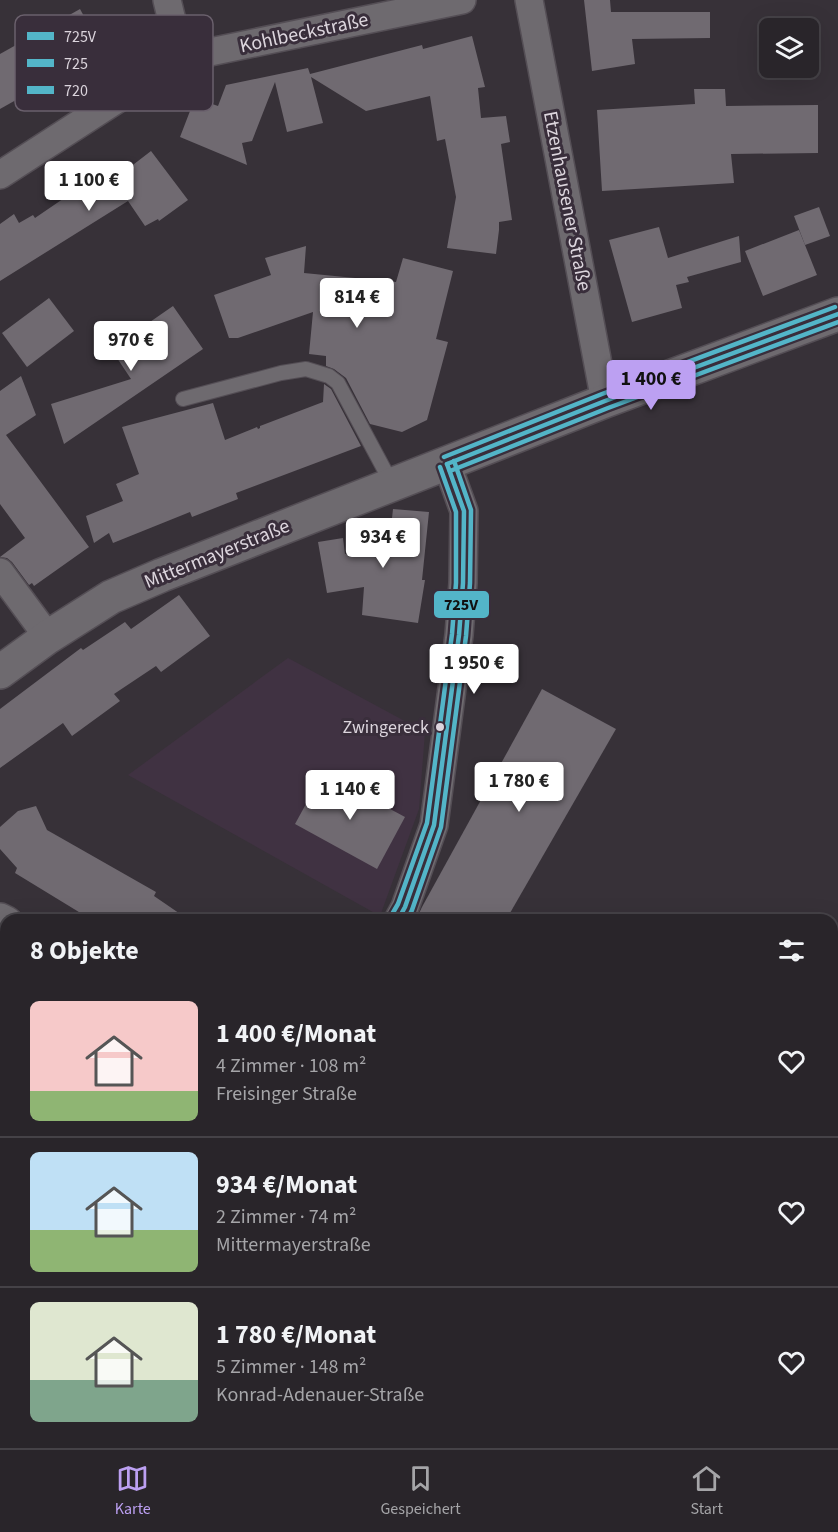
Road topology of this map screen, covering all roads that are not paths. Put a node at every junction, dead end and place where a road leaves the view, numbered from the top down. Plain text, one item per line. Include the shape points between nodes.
1 (167, 0) edge
2 (462, 0) edge
3 (529, 0) edge
4 (171, 15) edge
5 (213, 51) edge
6 (99, 111) edge
7 (0, 175) edge
8 (838, 314) edge
9 (183, 399) dead end
10 (605, 401) junction
11 (447, 464) junction
12 (392, 485) junction
13 (0, 572) edge
14 (48, 637) junction
15 (0, 672) edge
16 (401, 914) edge

1 - 4 street
2 - 5 street, Kohlbeckstraße
3 - 10 street, Etzenhausener Straße
6 - 7 street, Kohlbeckstraße
8 - 10 main road, Mittermayerstraße
9 - 12 lane via 297,370 329,376 338,383
10 - 11 main road, Mittermayerstraße
11 - 12 main road, Mittermayerstraße
11 - 16 street via 464,511 459,635 434,825
12 - 14 main road, Mittermayerstraße via 111,597
13 - 14 street
14 - 15 main road, Mittermayerstraße

